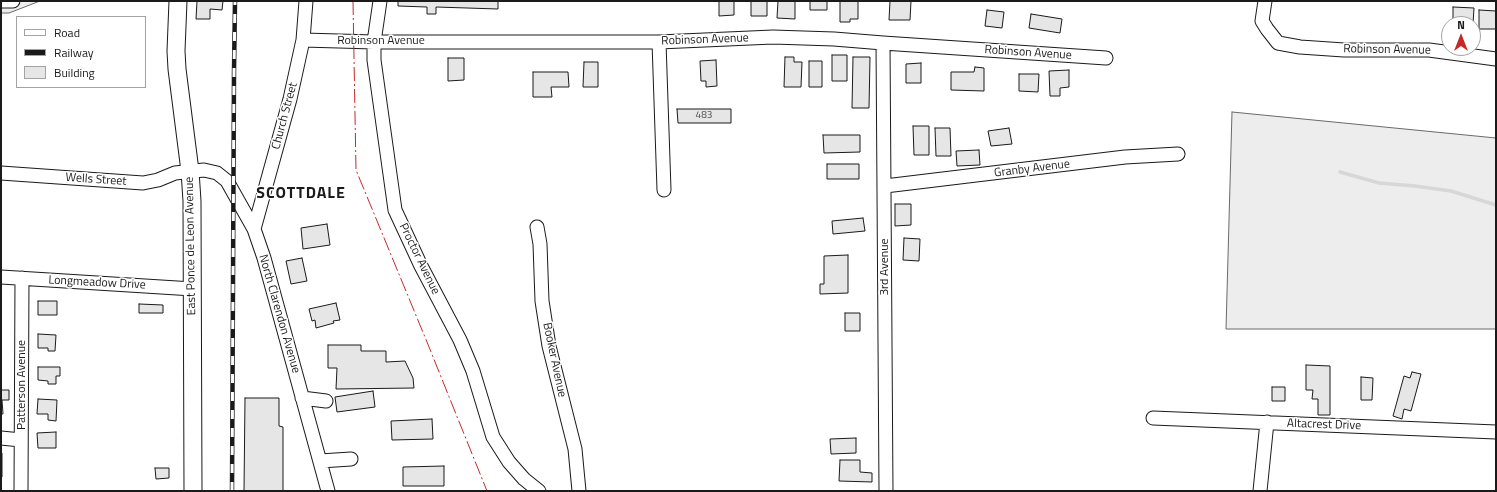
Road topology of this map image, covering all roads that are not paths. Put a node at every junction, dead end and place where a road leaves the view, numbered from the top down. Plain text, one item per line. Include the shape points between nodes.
1 (1, 1) edge
2 (13, 1) edge
3 (178, 1) edge
4 (306, 1) edge
5 (380, 1) edge
6 (1265, 1) edge
7 (303, 40) junction
8 (374, 42) junction
9 (659, 42) junction
10 (883, 43) junction
11 (1106, 58) dead end
12 (1496, 59) edge
13 (1178, 154) dead end
14 (190, 171) junction
15 (1, 173) edge
16 (885, 186) junction
17 (664, 190) dead end
18 (537, 227) dead end
19 (254, 229) junction
20 (1, 277) edge
21 (22, 278) junction
22 (193, 289) junction
23 (302, 398) junction
24 (326, 402) dead end
25 (1153, 418) dead end
26 (1267, 422) junction
27 (1496, 432) edge
28 (1, 438) edge
29 (21, 440) junction
30 (351, 459) dead end
31 (320, 461) junction
32 (21, 491) edge
33 (193, 491) edge
34 (328, 491) edge
35 (539, 491) edge
36 (579, 491) edge
37 (886, 491) edge
38 (1260, 491) edge

1 - 2 street
3 - 14 main road, East Ponce de Leon Avenue via 177,69
4 - 7 street, Church Street
5 - 8 street, Proctor Avenue
6 - 12 street, Robinson Avenue via 1262,21 1278,43 1344,50 1429,50
7 - 8 street, Robinson Avenue
7 - 19 street, Church Street via 290,99
8 - 9 street, Robinson Avenue
8 - 35 street, Proctor Avenue via 374,60 395,210 460,340 473,371 493,436 509,462
9 - 10 street, Robinson Avenue via 773,37
9 - 17 street
10 - 11 street, Robinson Avenue
10 - 16 street, 3rd Avenue
13 - 16 street, Granby Avenue via 1125,157
14 - 15 street, Wells Street via 143,183
14 - 19 street, North Clarendon Avenue via 204,170 217,173 227,180
14 - 22 main road, East Ponce de Leon Avenue
16 - 37 street, 3rd Avenue
18 - 36 street, Booker Avenue via 542,301 549,346 575,449
19 - 23 street, North Clarendon Avenue
20 - 21 street, Longmeadow Drive
21 - 22 street, Longmeadow Drive
21 - 29 street, Patterson Avenue
22 - 33 main road, East Ponce de Leon Avenue
23 - 24 street
23 - 31 street, North Clarendon Avenue
25 - 26 street, Altacrest Drive
26 - 27 street, Altacrest Drive
26 - 38 street
28 - 29 street
29 - 32 street, Patterson Avenue
30 - 31 street
31 - 34 street, North Clarendon Avenue

